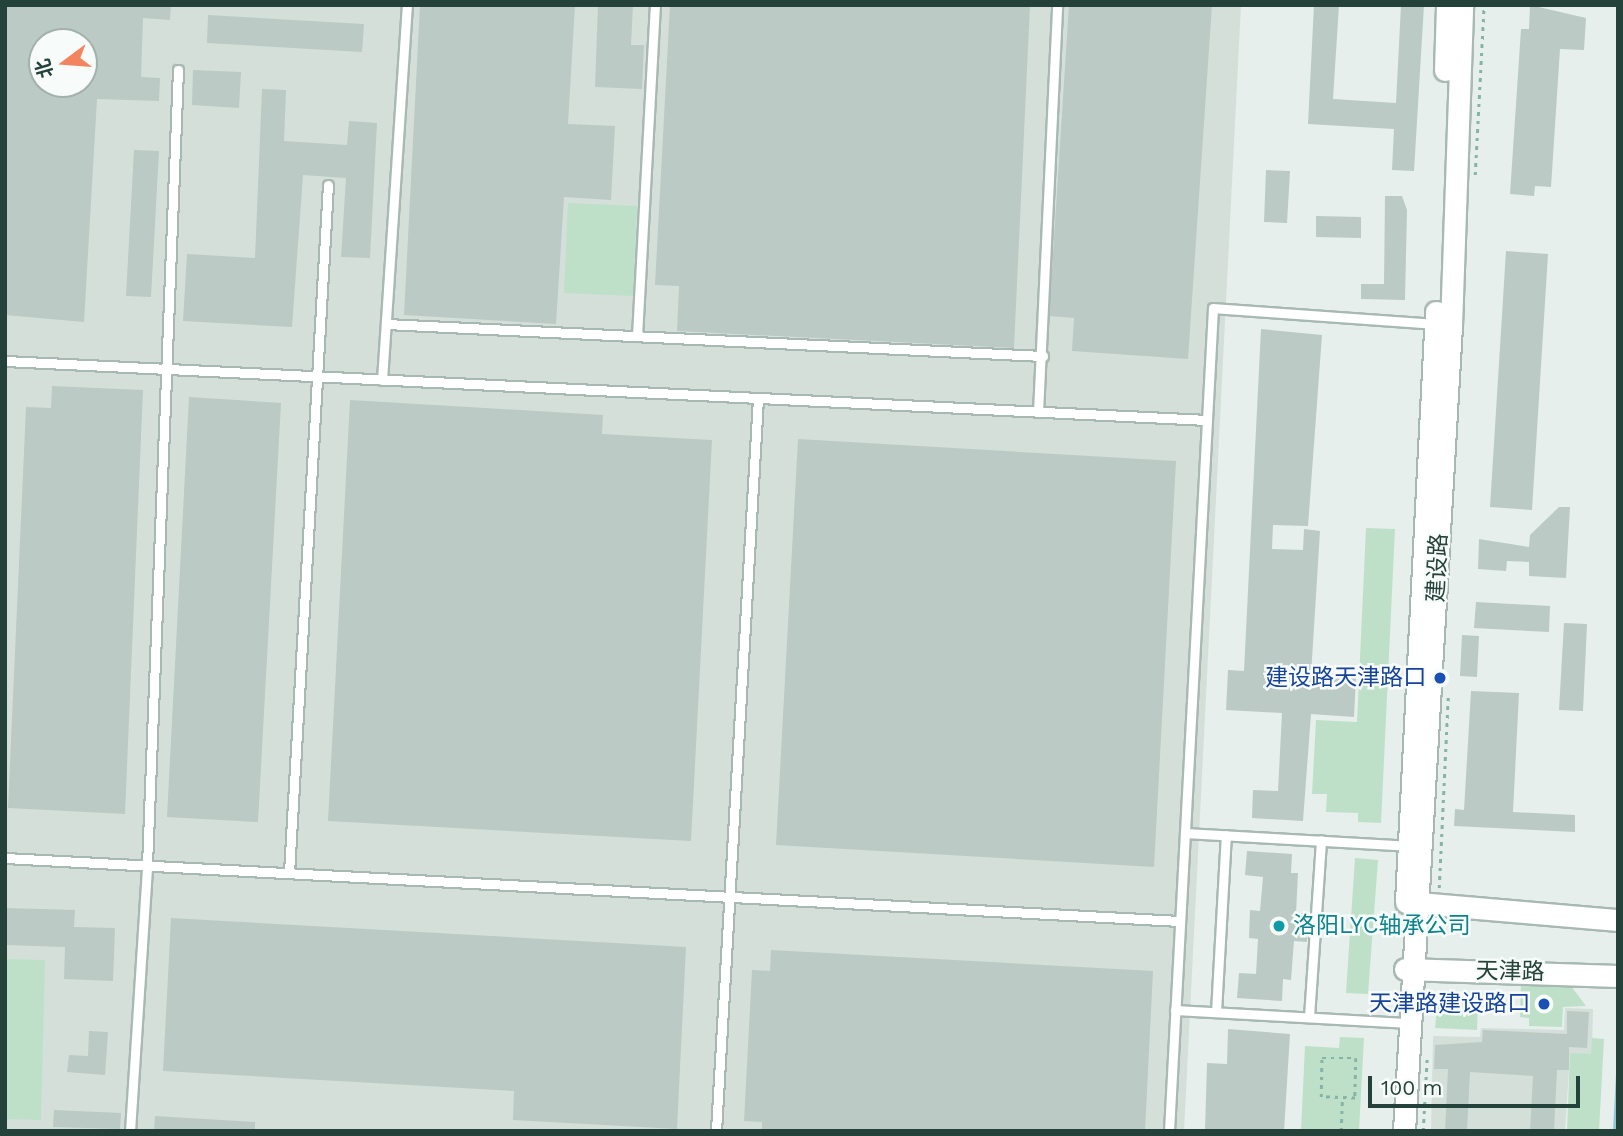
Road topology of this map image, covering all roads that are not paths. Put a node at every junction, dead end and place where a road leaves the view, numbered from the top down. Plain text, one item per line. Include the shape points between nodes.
1 (407, 5) edge
2 (655, 5) edge
3 (1057, 5) edge
4 (1447, 5) edge
5 (1462, 5) edge
6 (178, 70) dead end
7 (328, 185) dead end
8 (386, 324) junction
9 (1443, 325) junction
10 (637, 336) junction
11 (1043, 356) junction
12 (5, 361) edge
13 (166, 369) junction
14 (317, 376) junction
15 (382, 380) junction
16 (758, 398) junction
17 (1038, 412) junction
18 (1207, 420) junction
19 (1185, 833) junction
20 (1226, 835) junction
21 (1321, 840) junction
22 (1416, 846) junction
23 (5, 858) edge
24 (147, 865) junction
25 (289, 873) junction
26 (730, 897) junction
27 (1413, 903) junction
28 (1618, 920) edge
29 (1180, 921) junction
30 (1409, 969) junction
31 (1618, 975) edge
32 (1175, 1010) junction
33 (1216, 1012) junction
34 (1309, 1017) junction
35 (1405, 1023) junction
36 (130, 1131) edge
37 (716, 1131) edge
38 (1169, 1131) edge
39 (1391, 1131) edge
40 (1404, 1131) edge

1 - 8 lane
2 - 10 lane
3 - 11 lane
4 - 9 street, 建设路
5 - 9 street, 建设路
6 - 13 lane
7 - 14 lane
8 - 10 lane
8 - 15 lane
9 - 18 lane via 1213,308
9 - 22 street, 建设路
10 - 11 lane
11 - 17 lane
12 - 13 lane
13 - 14 lane
13 - 24 lane
14 - 15 lane
14 - 25 lane
15 - 16 lane
16 - 17 lane
16 - 26 lane
17 - 18 lane
18 - 19 lane
19 - 20 lane
19 - 29 lane
20 - 21 lane
20 - 33 lane
21 - 22 lane
21 - 34 lane
22 - 27 street, 建设路
23 - 24 lane
24 - 25 lane
24 - 36 lane
25 - 26 lane
26 - 29 lane
26 - 37 lane
27 - 28 street
27 - 30 street, 建设路
29 - 32 lane
30 - 31 street, 天津路
30 - 35 street, 建设路
32 - 33 lane
32 - 38 lane
33 - 34 lane
34 - 35 lane
35 - 39 street, 建设路
35 - 40 street, 建设路

